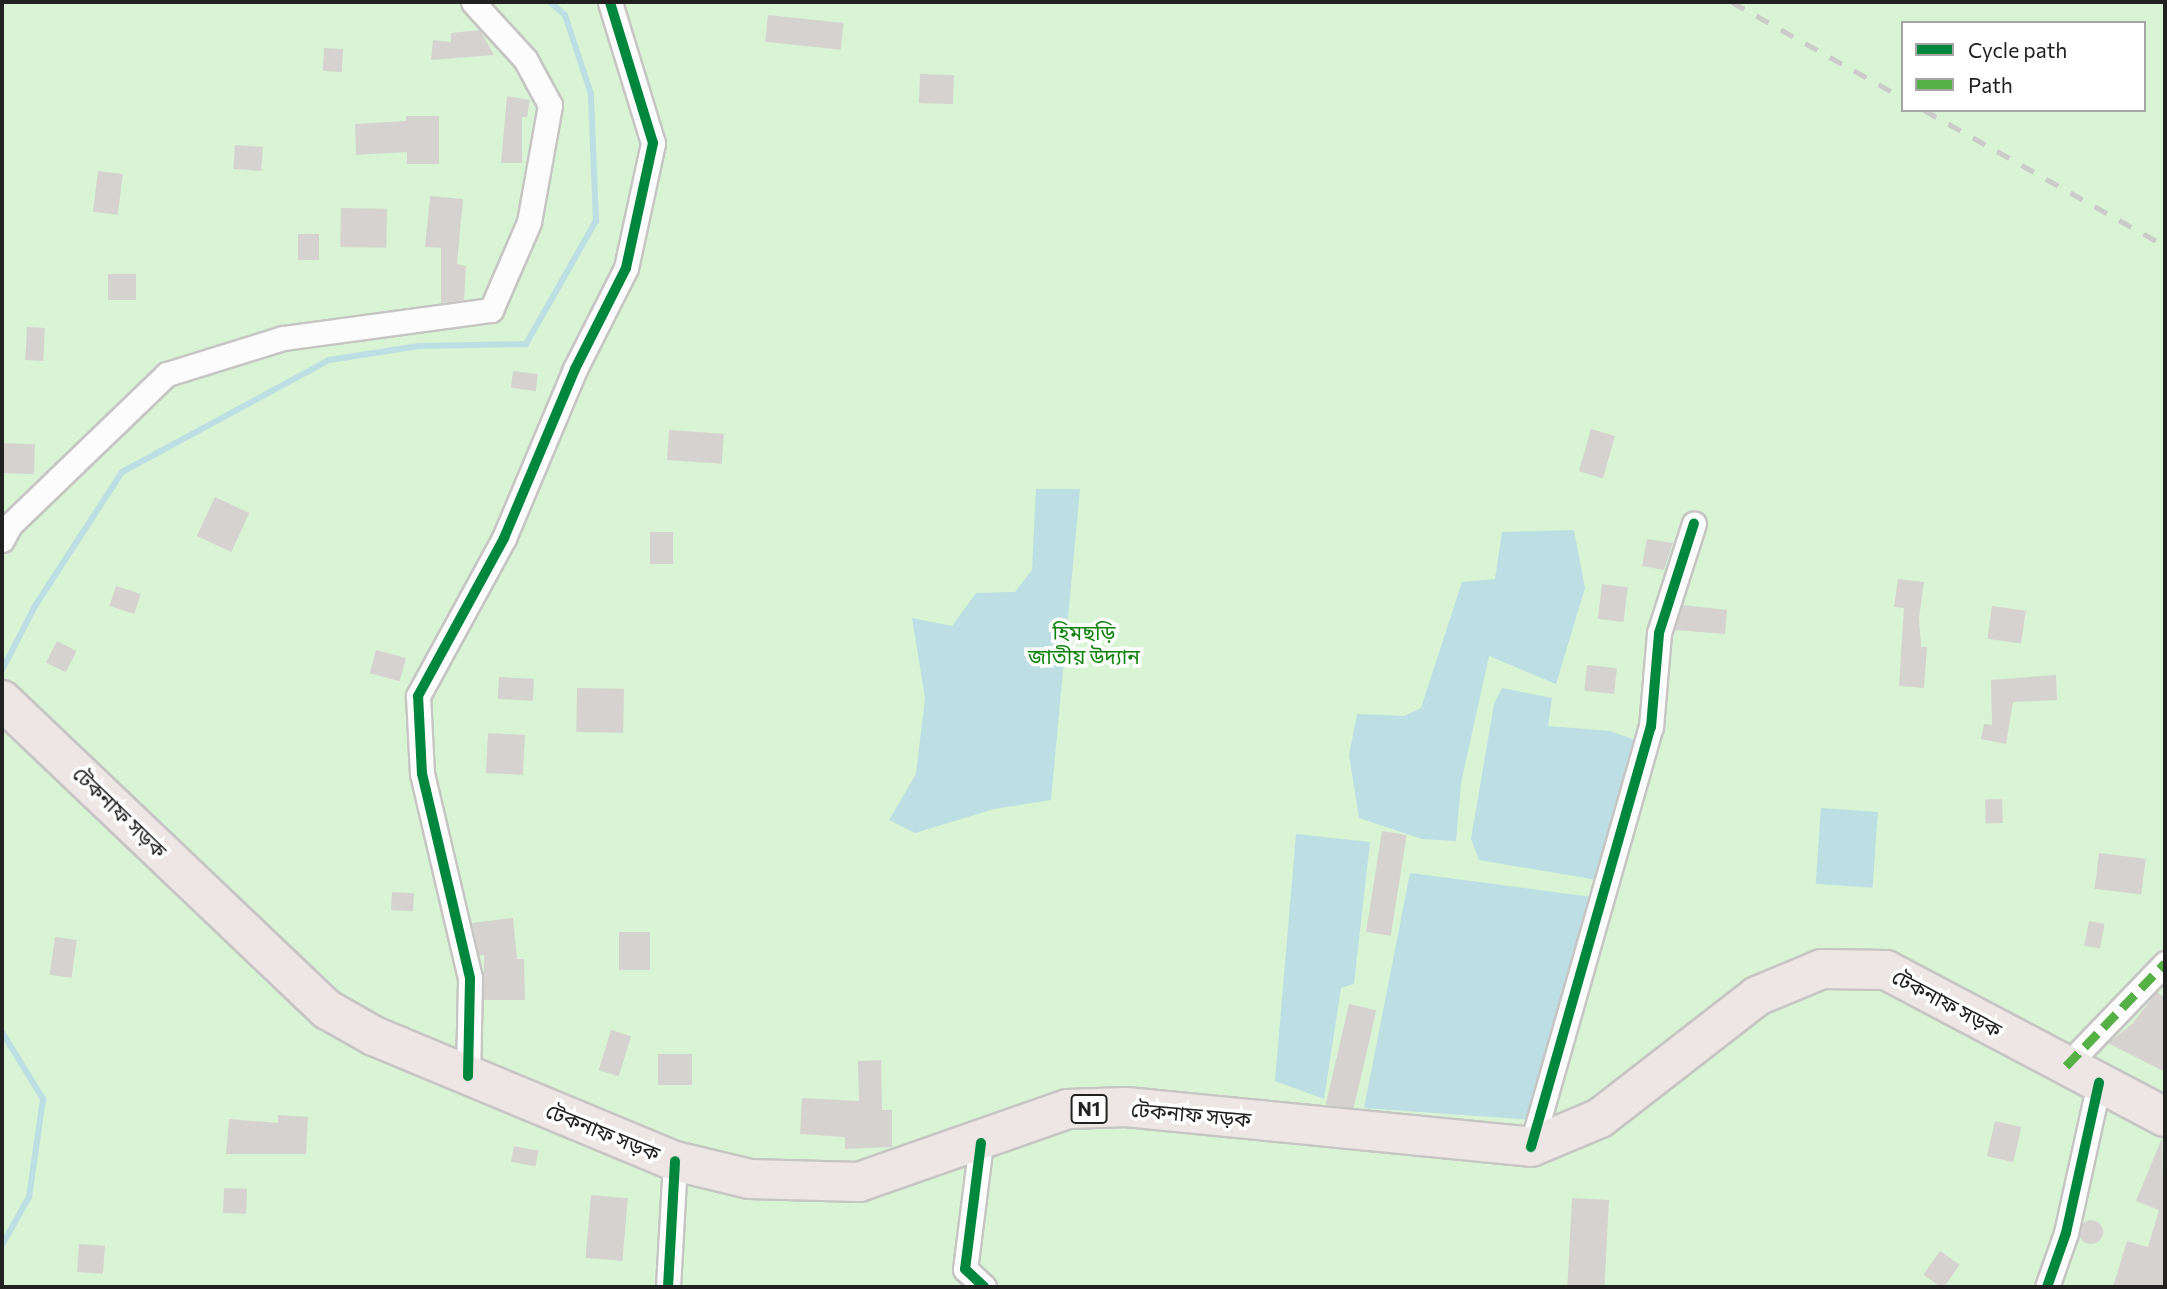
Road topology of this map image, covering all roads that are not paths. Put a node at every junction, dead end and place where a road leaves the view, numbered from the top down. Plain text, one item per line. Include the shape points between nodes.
1 (473, 2) edge
2 (610, 2) edge
3 (1694, 523) dead end
4 (2, 540) edge
5 (2, 700) edge
6 (2165, 963) edge
7 (2066, 1066) junction
8 (468, 1076) junction
9 (2099, 1083) junction
10 (2165, 1117) edge
11 (981, 1143) junction
12 (1531, 1147) junction
13 (675, 1161) junction
14 (668, 1287) edge
15 (984, 1287) edge
16 (2047, 1287) edge

1 - 4 street via 525,58 550,104 529,222 491,310 283,338 167,374 10,525
2 - 8 street via 653,144 626,268 575,369 504,538 418,696 422,774 470,978
3 - 12 street via 1659,633 1651,727
5 - 8 highway, টেকনাফ সড়ক / N1 via 328,1010
6 - 7 street
7 - 9 highway, টেকনাফ সড়ক / N1
7 - 12 highway, টেকনাফ সড়ক / N1 via 1886,970 1822,968 1757,996 1600,1118
8 - 13 highway, টেকনাফ সড়ক / N1
9 - 10 highway, টেকনাফ সড়ক / N1
9 - 16 street via 2066,1233
11 - 12 highway, টেকনাফ সড়ক / N1 via 1068,1109 1126,1107
11 - 13 highway, টেকনাফ সড়ক / N1 via 859,1182 750,1179
11 - 15 street via 965,1269
13 - 14 street

